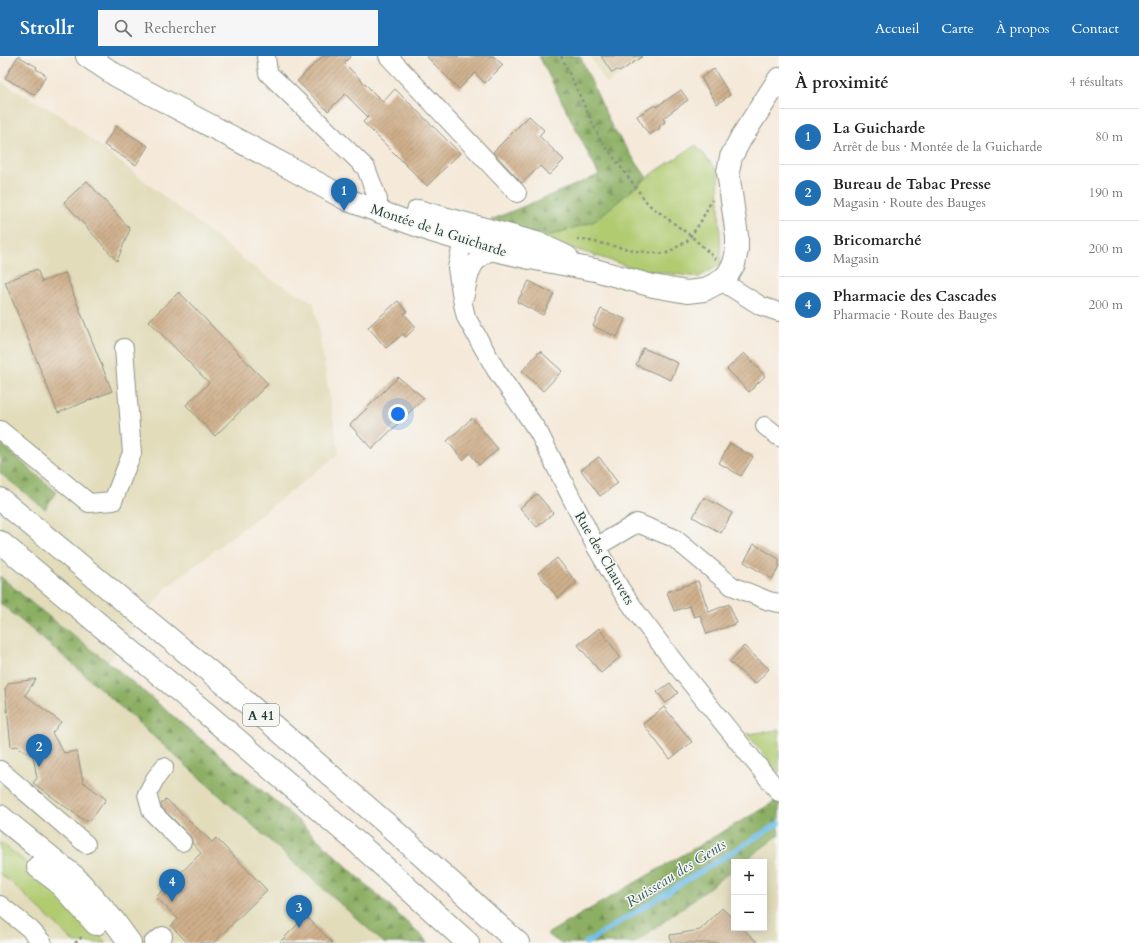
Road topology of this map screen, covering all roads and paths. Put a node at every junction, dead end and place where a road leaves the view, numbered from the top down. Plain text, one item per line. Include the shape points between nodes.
1 (87, 56) edge
2 (266, 56) edge
3 (388, 56) edge
4 (561, 56) edge
5 (779, 79) edge
6 (290, 168) junction
7 (728, 172) junction
8 (517, 194) dead end
9 (372, 198) junction
10 (691, 236) junction
11 (463, 240) junction
12 (490, 240) junction
13 (573, 241) dead end
14 (727, 274) junction
15 (463, 304) junction
16 (779, 312) edge
17 (124, 348) dead end
18 (765, 426) dead end
19 (0, 430) edge
20 (779, 437) edge
21 (0, 499) edge
22 (0, 542) edge
23 (596, 547) junction
24 (779, 604) edge
25 (164, 767) dead end
26 (0, 770) edge
27 (779, 792) edge
28 (0, 816) edge
29 (0, 836) edge
30 (182, 842) dead end
31 (86, 844) dead end
32 (0, 905) edge
33 (43, 943) edge
34 (112, 943) edge
35 (130, 943) edge
36 (468, 943) edge
37 (518, 943) edge

1 - 6 main road, Montée de la Guicharde via 117,76
2 - 9 street via 268,73 366,168
3 - 8 street
4 - 10 path via 600,139 648,204
5 - 7 main road via 741,138 731,157
6 - 9 main road, Montée de la Guicharde
6 - 11 main road, Montée de la Guicharde via 348,200
7 - 10 path
7 - 14 main road via 738,236 737,250
9 - 12 main road, Montée de la Guicharde
10 - 13 path via 665,254 585,240
10 - 14 path via 721,264
11 - 12 main road, Montée de la Guicharde
11 - 15 street, Rue des Chauvets via 457,268
12 - 14 main road, Montée de la Guicharde via 537,243 595,270 653,286 687,292 704,290
12 - 15 street via 487,252 473,265
14 - 16 street via 761,306
15 - 23 street, Rue des Chauvets via 466,317 496,370 539,433
17 - 19 street via 132,454 113,501 89,503
18 - 20 street
21 - 37 main road, A 41 via 232,690 388,825
22 - 36 main road, A 41 via 208,714 360,845
23 - 24 street via 637,523 674,538 732,586
23 - 27 street, Rue des Chauvets via 636,613
25 - 30 street via 147,794 152,812
26 - 31 street
28 - 35 main road via 75,877
29 - 34 main road via 58,882
32 - 33 street

